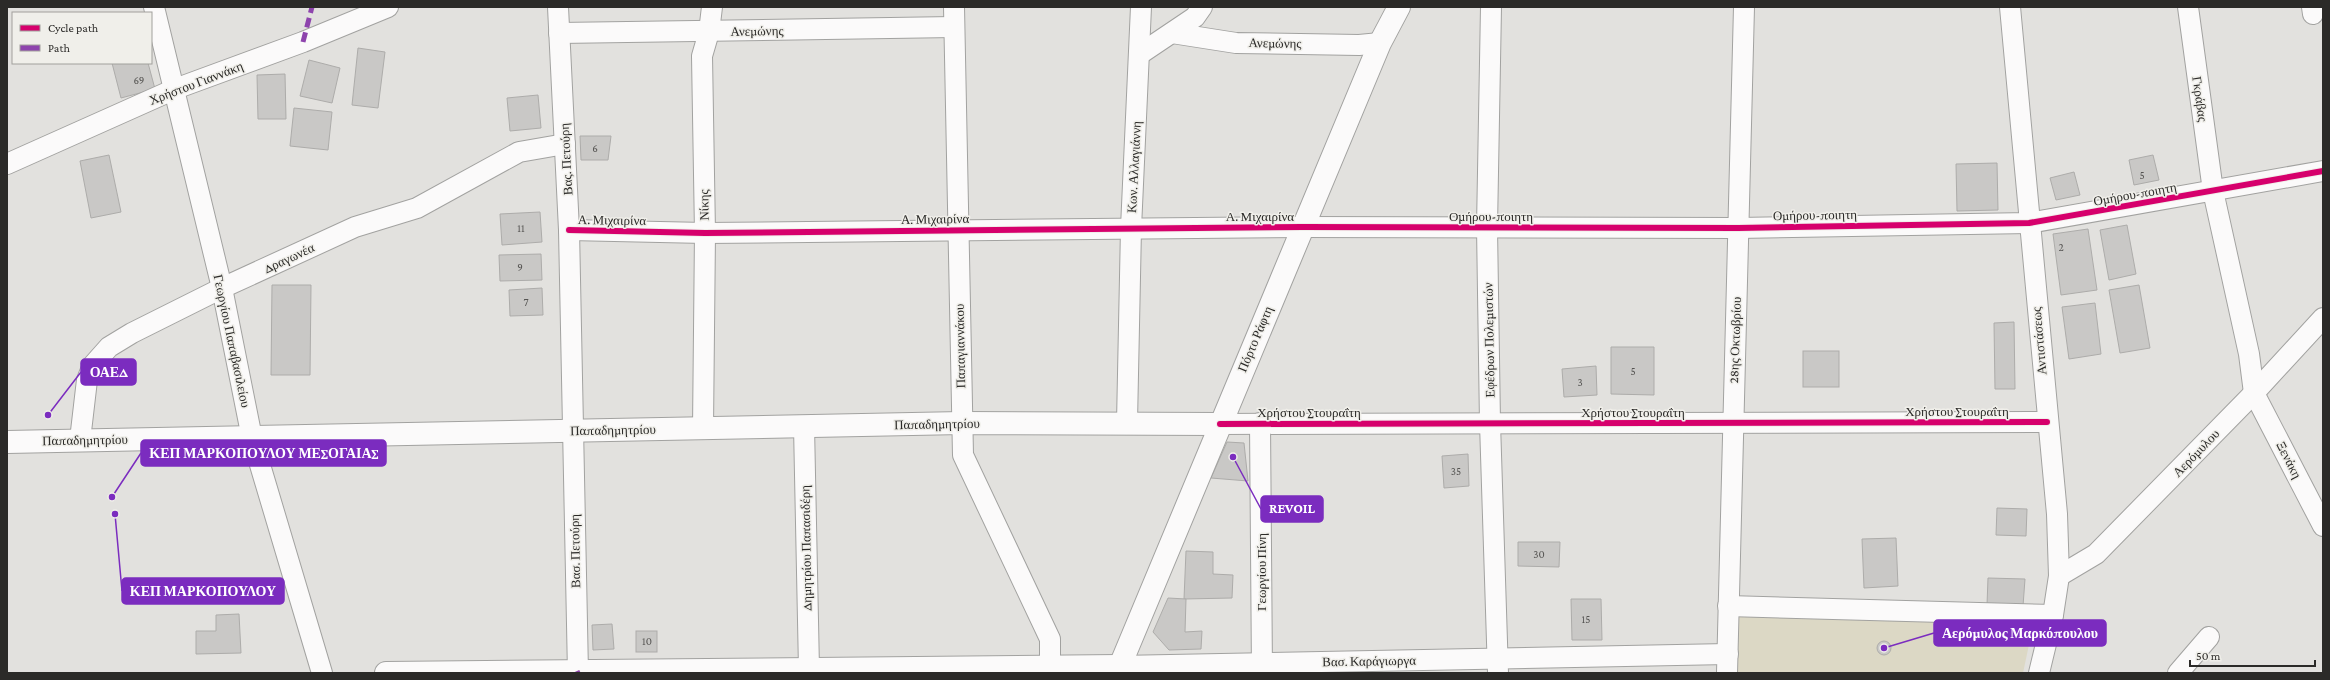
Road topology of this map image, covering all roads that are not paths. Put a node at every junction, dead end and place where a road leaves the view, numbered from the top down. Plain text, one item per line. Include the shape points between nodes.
1 (154, 7) edge
2 (388, 7) edge
3 (558, 7) edge
4 (712, 7) edge
5 (954, 7) edge
6 (1141, 7) edge
7 (1202, 7) edge
8 (1398, 7) edge
9 (1491, 7) edge
10 (1744, 7) edge
11 (2010, 7) edge
12 (2188, 7) edge
13 (954, 27) junction
14 (709, 32) junction
15 (1172, 32) junction
16 (559, 33) junction
17 (1380, 42) junction
18 (1140, 54) junction
19 (175, 89) junction
20 (565, 144) junction
21 (7, 164) edge
22 (2323, 171) edge
23 (2213, 191) junction
24 (2029, 223) junction
25 (1302, 227) junction
26 (1487, 227) junction
27 (1131, 228) junction
28 (1738, 228) junction
29 (569, 230) junction
30 (957, 230) junction
31 (705, 233) junction
32 (222, 288) junction
33 (2323, 318) edge
34 (2254, 393) junction
35 (1733, 422) junction
36 (2047, 422) junction
37 (962, 423) junction
38 (1127, 423) junction
39 (1260, 423) junction
40 (1490, 423) junction
41 (1220, 424) junction
42 (804, 426) junction
43 (703, 428) junction
44 (572, 431) junction
45 (252, 438) junction
46 (80, 440) junction
47 (7, 442) edge
48 (2323, 526) edge
49 (2059, 576) junction
50 (1728, 606) junction
51 (2053, 615) junction
52 (2209, 637) dead end
53 (1727, 663) edge
54 (1498, 666) edge
55 (1262, 668) edge
56 (808, 669) junction
57 (1118, 669) edge
58 (773, 670) edge
59 (1050, 670) edge
60 (578, 672) edge
61 (322, 673) edge
62 (386, 673) edge
63 (2039, 673) edge
64 (2178, 673) edge

1 - 19 street, Γεωργίου Παπαβασιλείου
2 - 19 street, Χρήστου Γιαννάκη via 303,42
3 - 16 street, Βας. Πετούρη
4 - 14 street, Νίκης
5 - 13 street, Παπαγιαννάκου
6 - 18 street, Κων. Αλλαγιάννη
7 - 15 street via 1194,17
8 - 17 main road, Πόρτο Ράφτη
9 - 26 street, Εφέδρων Πολεμιστών
10 - 28 street, 28ης Οκτωβρίου
11 - 24 street, Αντιστάσεως
12 - 23 street, Γκράβας
13 - 14 street, Ανεμώνης
13 - 30 street, Παπαγιαννάκου
14 - 16 street, Ανεμώνης
14 - 31 street, Νίκης via 702,56
15 - 17 street, Ανεμώνης via 1236,43 1359,45
15 - 18 street
16 - 20 street, Βας. Πετούρη
17 - 25 main road, Πόρτο Ράφτη
18 - 27 street, Κων. Αλλαγιάννη
19 - 21 street, Χρήστου Γιαννάκη
19 - 32 street, Γεωργίου Παπαβασιλείου
20 - 29 street, Βας. Πετούρη
20 - 32 street, Δραγωνέα via 519,152 417,208 355,227
22 - 23 street, Ομήρου-ποιητη
23 - 24 street, Ομήρου-ποιητη
23 - 34 street, Γκράβας
24 - 28 street, Ομήρου-ποιητη
24 - 36 street, Αντιστάσεως
25 - 26 street, Ομήρου-ποιητη
25 - 27 street, Α. Μιχαιρίνα
25 - 41 main road, Πόρτο Ράφτη
26 - 28 street, Ομήρου-ποιητη
26 - 40 street, Εφέδρων Πολεμιστών
27 - 30 street, Α. Μιχαιρίνα
27 - 38 street, Κων. Αλλαγιάννη
28 - 35 street, 28ης Οκτωβρίου
29 - 31 street, Α. Μιχαιρίνα
29 - 44 street, Βας. Πετούρη
30 - 31 street, Α. Μιχαιρίνα
30 - 37 street, Παπαγιαννάκου
31 - 43 street, Νίκης
32 - 45 street, Γεωργίου Παπαβασιλείου
32 - 46 street, Δραγωνέα via 132,333 100,355 87,380
33 - 34 street, Αερόμυλου
34 - 48 street, Ξενάκη
34 - 49 street, Αερόμυλου via 2096,554
35 - 36 street, Χρήστου Στουραΐτη
35 - 40 street, Χρήστου Στουραΐτη
35 - 50 street, 28ης Οκτωβρίου
36 - 49 street, Αντιστάσεως via 2057,514
37 - 38 main road, Παπαδημητρίου
37 - 42 main road, Παπαδημητρίου
37 - 59 street, Παπαγιαννάκου via 963,455 1050,639
38 - 41 main road, Παπαδημητρίου
39 - 40 street, Χρήστου Στουραΐτη
39 - 41 street, Χρήστου Στουραΐτη
39 - 55 street, Γεωργίου Πίνη
40 - 54 street, Εφέδρων Πολεμιστών
41 - 57 main road, Πόρτο Ράφτη
42 - 43 main road, Παπαδημητρίου
42 - 56 street, Δημητρίου Παπασιδέρη
43 - 44 main road, Παπαδημητρίου
44 - 45 main road, Παπαδημητρίου
44 - 60 street, Βασ. Πετούρη
45 - 46 main road, Παπαδημητρίου
45 - 61 street, Γεωργίου Παπαβασιλείου
46 - 47 main road, Παπαδημητρίου
49 - 51 street, Αντιστάσεως
50 - 51 street
50 - 53 street, 28ης Οκτωβρίου
51 - 63 street, Αντιστάσεως
52 - 64 street
53 - 54 street, Βασ. Καράγιωργα
54 - 55 street, Βασ. Καράγιωργα
55 - 57 street, Βασ. Καράγιωργα
56 - 58 main road, Βασ. Καράγιωργα
56 - 59 main road, Βασ. Καράγιωργα
57 - 59 main road, Βασ. Καράγιωργα
58 - 60 main road, Βασ. Καράγιωργα
60 - 62 main road, Βασ. Καράγιωργα

